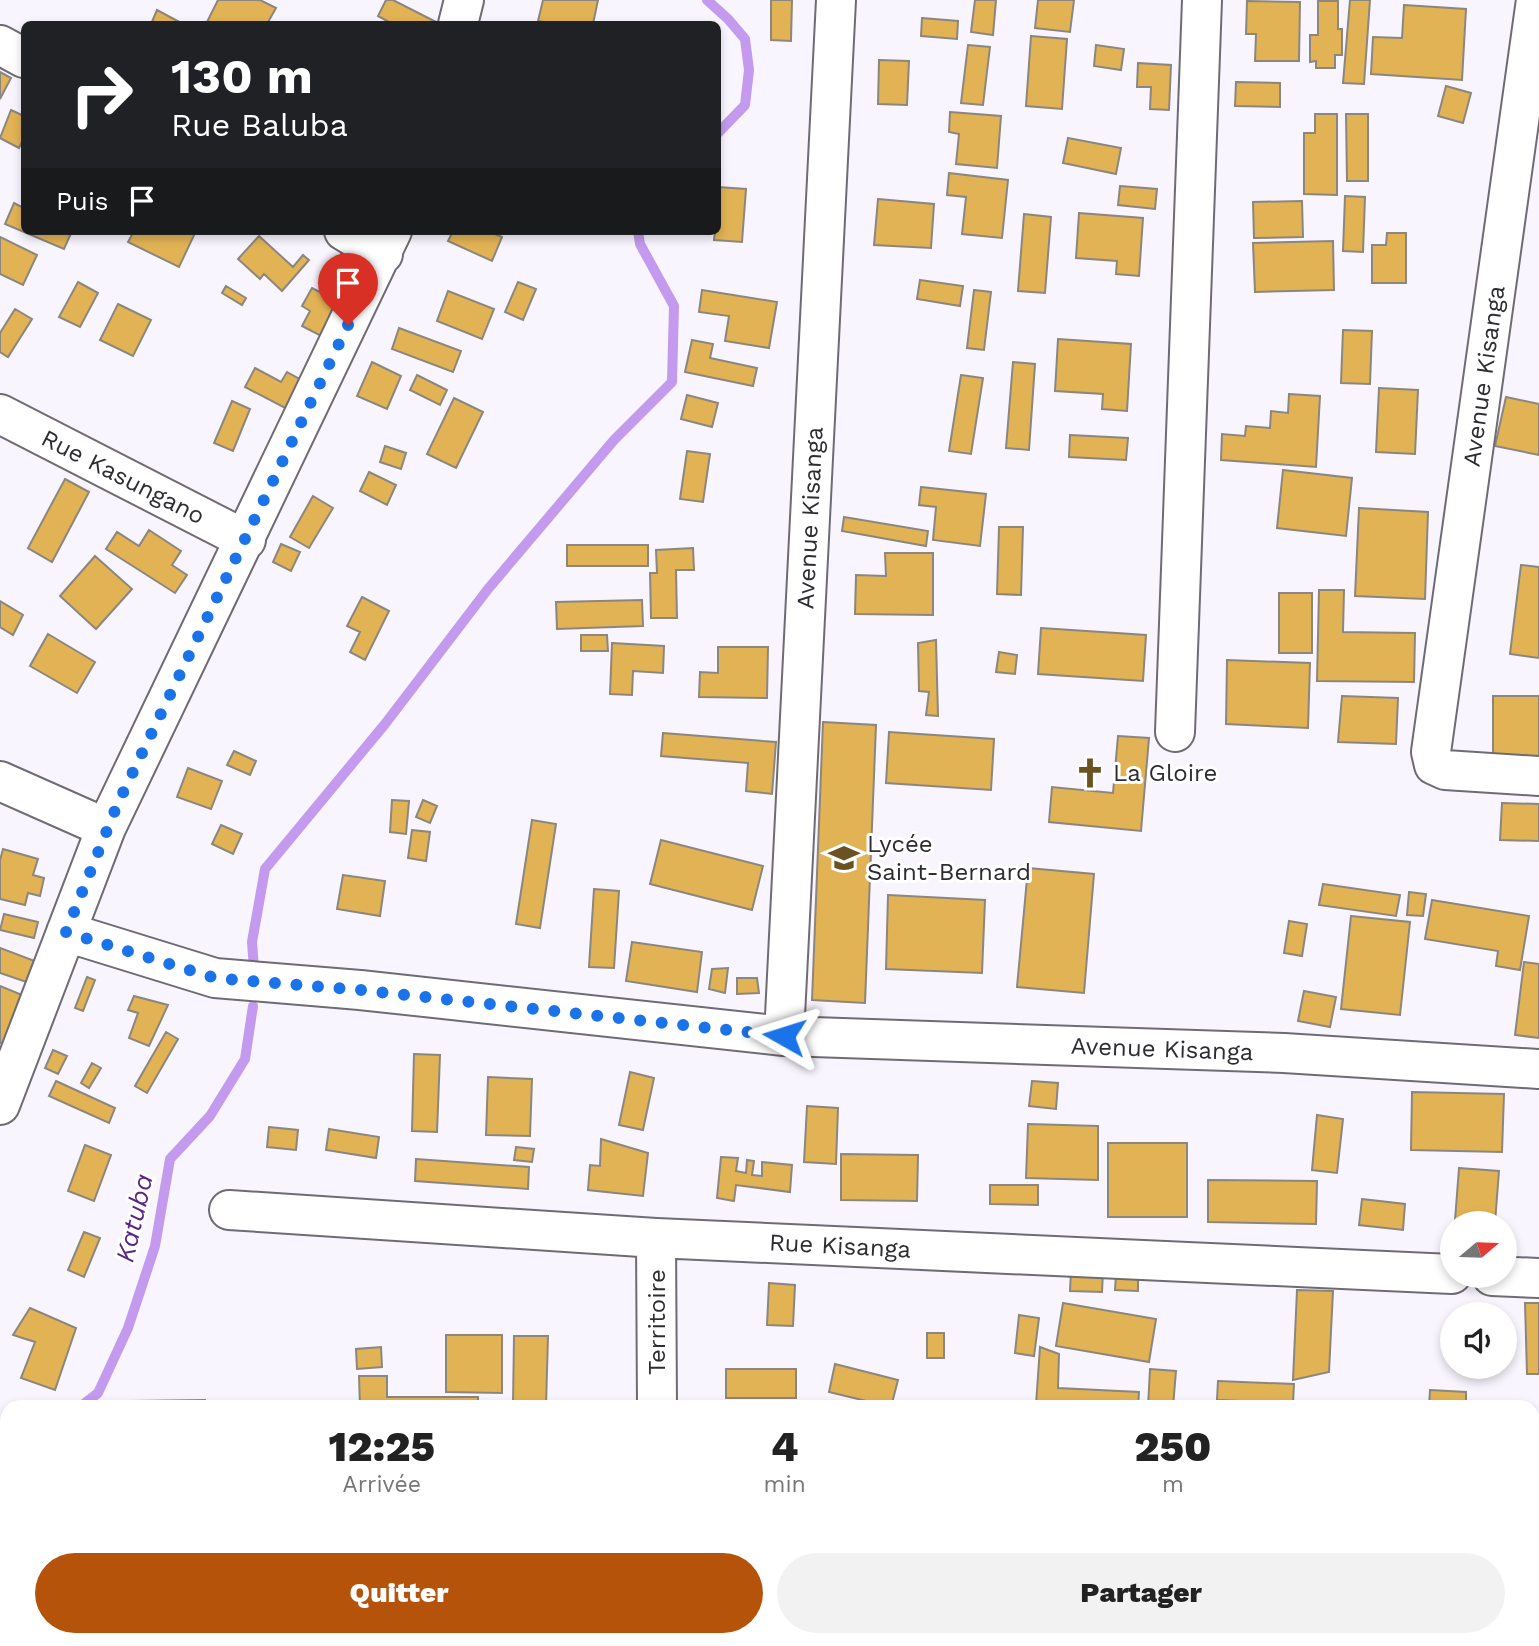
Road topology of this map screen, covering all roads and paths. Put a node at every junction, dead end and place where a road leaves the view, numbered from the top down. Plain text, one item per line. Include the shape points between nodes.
1 (464, 0) edge
2 (836, 0) edge
3 (1202, 0) edge
4 (1536, 0) edge
5 (459, 21) edge
6 (0, 45) edge
7 (21, 56) edge
8 (360, 235) edge
9 (387, 242) edge
10 (0, 414) edge
11 (246, 540) junction
12 (1175, 732) dead end
13 (1539, 776) edge
14 (0, 780) edge
15 (106, 828) junction
16 (66, 932) junction
17 (784, 1036) junction
18 (1539, 1069) edge
19 (0, 1105) edge
20 (229, 1210) dead end
21 (656, 1238) junction
22 (1440, 1273) edge
23 (1517, 1277) edge
24 (1539, 1278) edge
25 (657, 1400) edge

1 - 5 street
2 - 17 street, Avenue Kisanga
3 - 12 street
4 - 13 street, Avenue Kisanga via 1432,752 1434,765 1445,770
6 - 7 street
8 - 9 street
9 - 11 street
10 - 11 street, Rue Kasungano
11 - 15 street
14 - 15 street
15 - 16 street
16 - 17 street, Avenue Kisanga via 215,978
16 - 19 street
17 - 18 street, Avenue Kisanga via 1284,1053
20 - 21 street, Rue Kisanga
21 - 22 street, Rue Kisanga
21 - 25 street, Territoire
23 - 24 street

